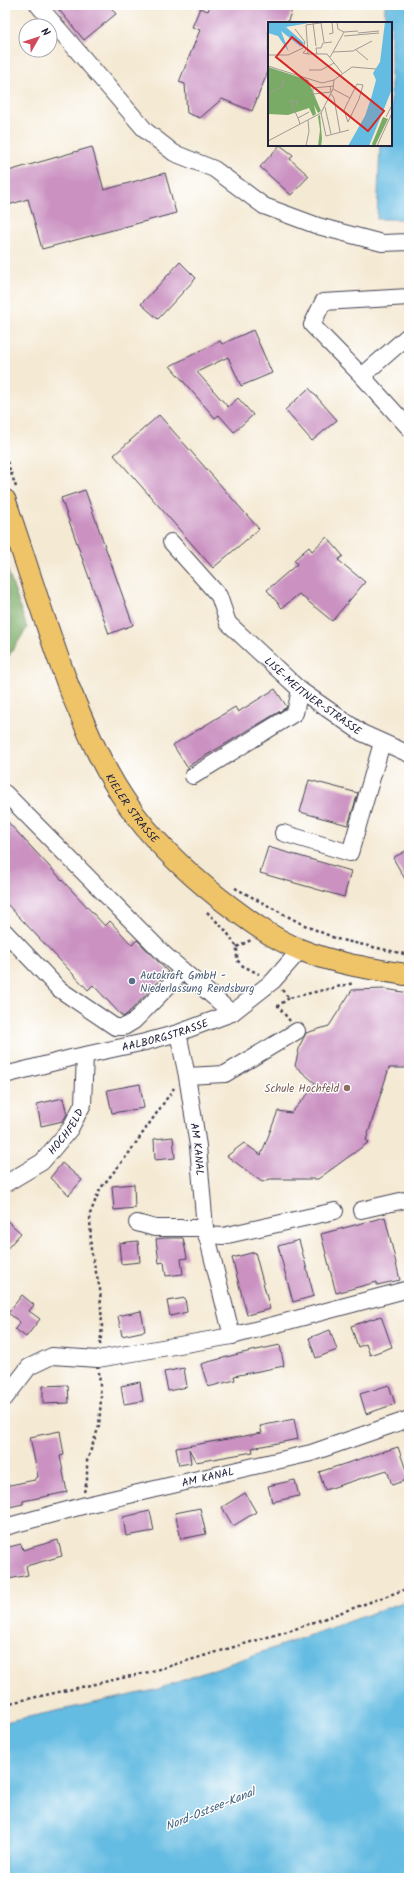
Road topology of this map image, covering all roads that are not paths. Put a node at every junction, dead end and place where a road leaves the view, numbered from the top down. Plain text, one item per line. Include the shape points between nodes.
1 (38, 5) edge
2 (409, 242) edge
3 (409, 297) edge
4 (409, 335) edge
5 (362, 376) junction
6 (409, 428) edge
7 (10, 492) edge
8 (171, 542) dead end
9 (300, 690) junction
10 (382, 743) junction
11 (409, 754) edge
12 (193, 776) dead end
13 (5, 793) edge
14 (283, 833) dead end
15 (5, 932) edge
16 (300, 950) junction
17 (183, 971) junction
18 (409, 975) edge
19 (232, 1013) junction
20 (297, 1030) road end
21 (178, 1033) junction
22 (85, 1055) junction
23 (5, 1075) edge
24 (187, 1076) junction
25 (5, 1184) edge
26 (409, 1199) edge
27 (361, 1210) dead end
28 (335, 1211) dead end
29 (137, 1223) dead end
30 (206, 1231) junction
31 (409, 1289) edge
32 (232, 1336) junction
33 (5, 1398) edge
34 (409, 1419) edge
35 (5, 1527) edge

1 - 2 street via 146,131 174,153 214,168 264,206 318,226 382,243
3 - 5 street via 322,302 312,325
4 - 5 street
5 - 6 street
7 - 16 main road, KIELER STRASSE via 17,535 47,630 96,752 127,804 145,828 195,879 252,923
8 - 9 street, LISE-MEITNER-STRASSE via 219,596 228,622
9 - 10 street, LISE-MEITNER-STRASSE via 362,733
9 - 12 street via 295,714
10 - 11 street, LISE-MEITNER-STRASSE
10 - 14 street via 350,853
13 - 17 street
15 - 17 street via 59,989 115,1027 124,1027 134,1021
16 - 18 main road, KIELER STRASSE via 342,964
16 - 19 street, AALBORGSTRASSE via 273,981
17 - 19 street
19 - 21 street, AALBORGSTRASSE
20 - 24 street via 225,1074
21 - 22 street, AALBORGSTRASSE
21 - 24 street, AM KANAL
22 - 23 street, AALBORGSTRASSE
22 - 25 street, HOCHFELD via 83,1104 70,1129 42,1162
24 - 30 street, AM KANAL via 198,1146
26 - 27 street
28 - 30 street via 223,1236
29 - 30 street via 155,1228
30 - 32 street, AM KANAL
31 - 32 street
32 - 33 street via 98,1359 52,1356 29,1367
34 - 35 street, AM KANAL via 311,1453 86,1505

